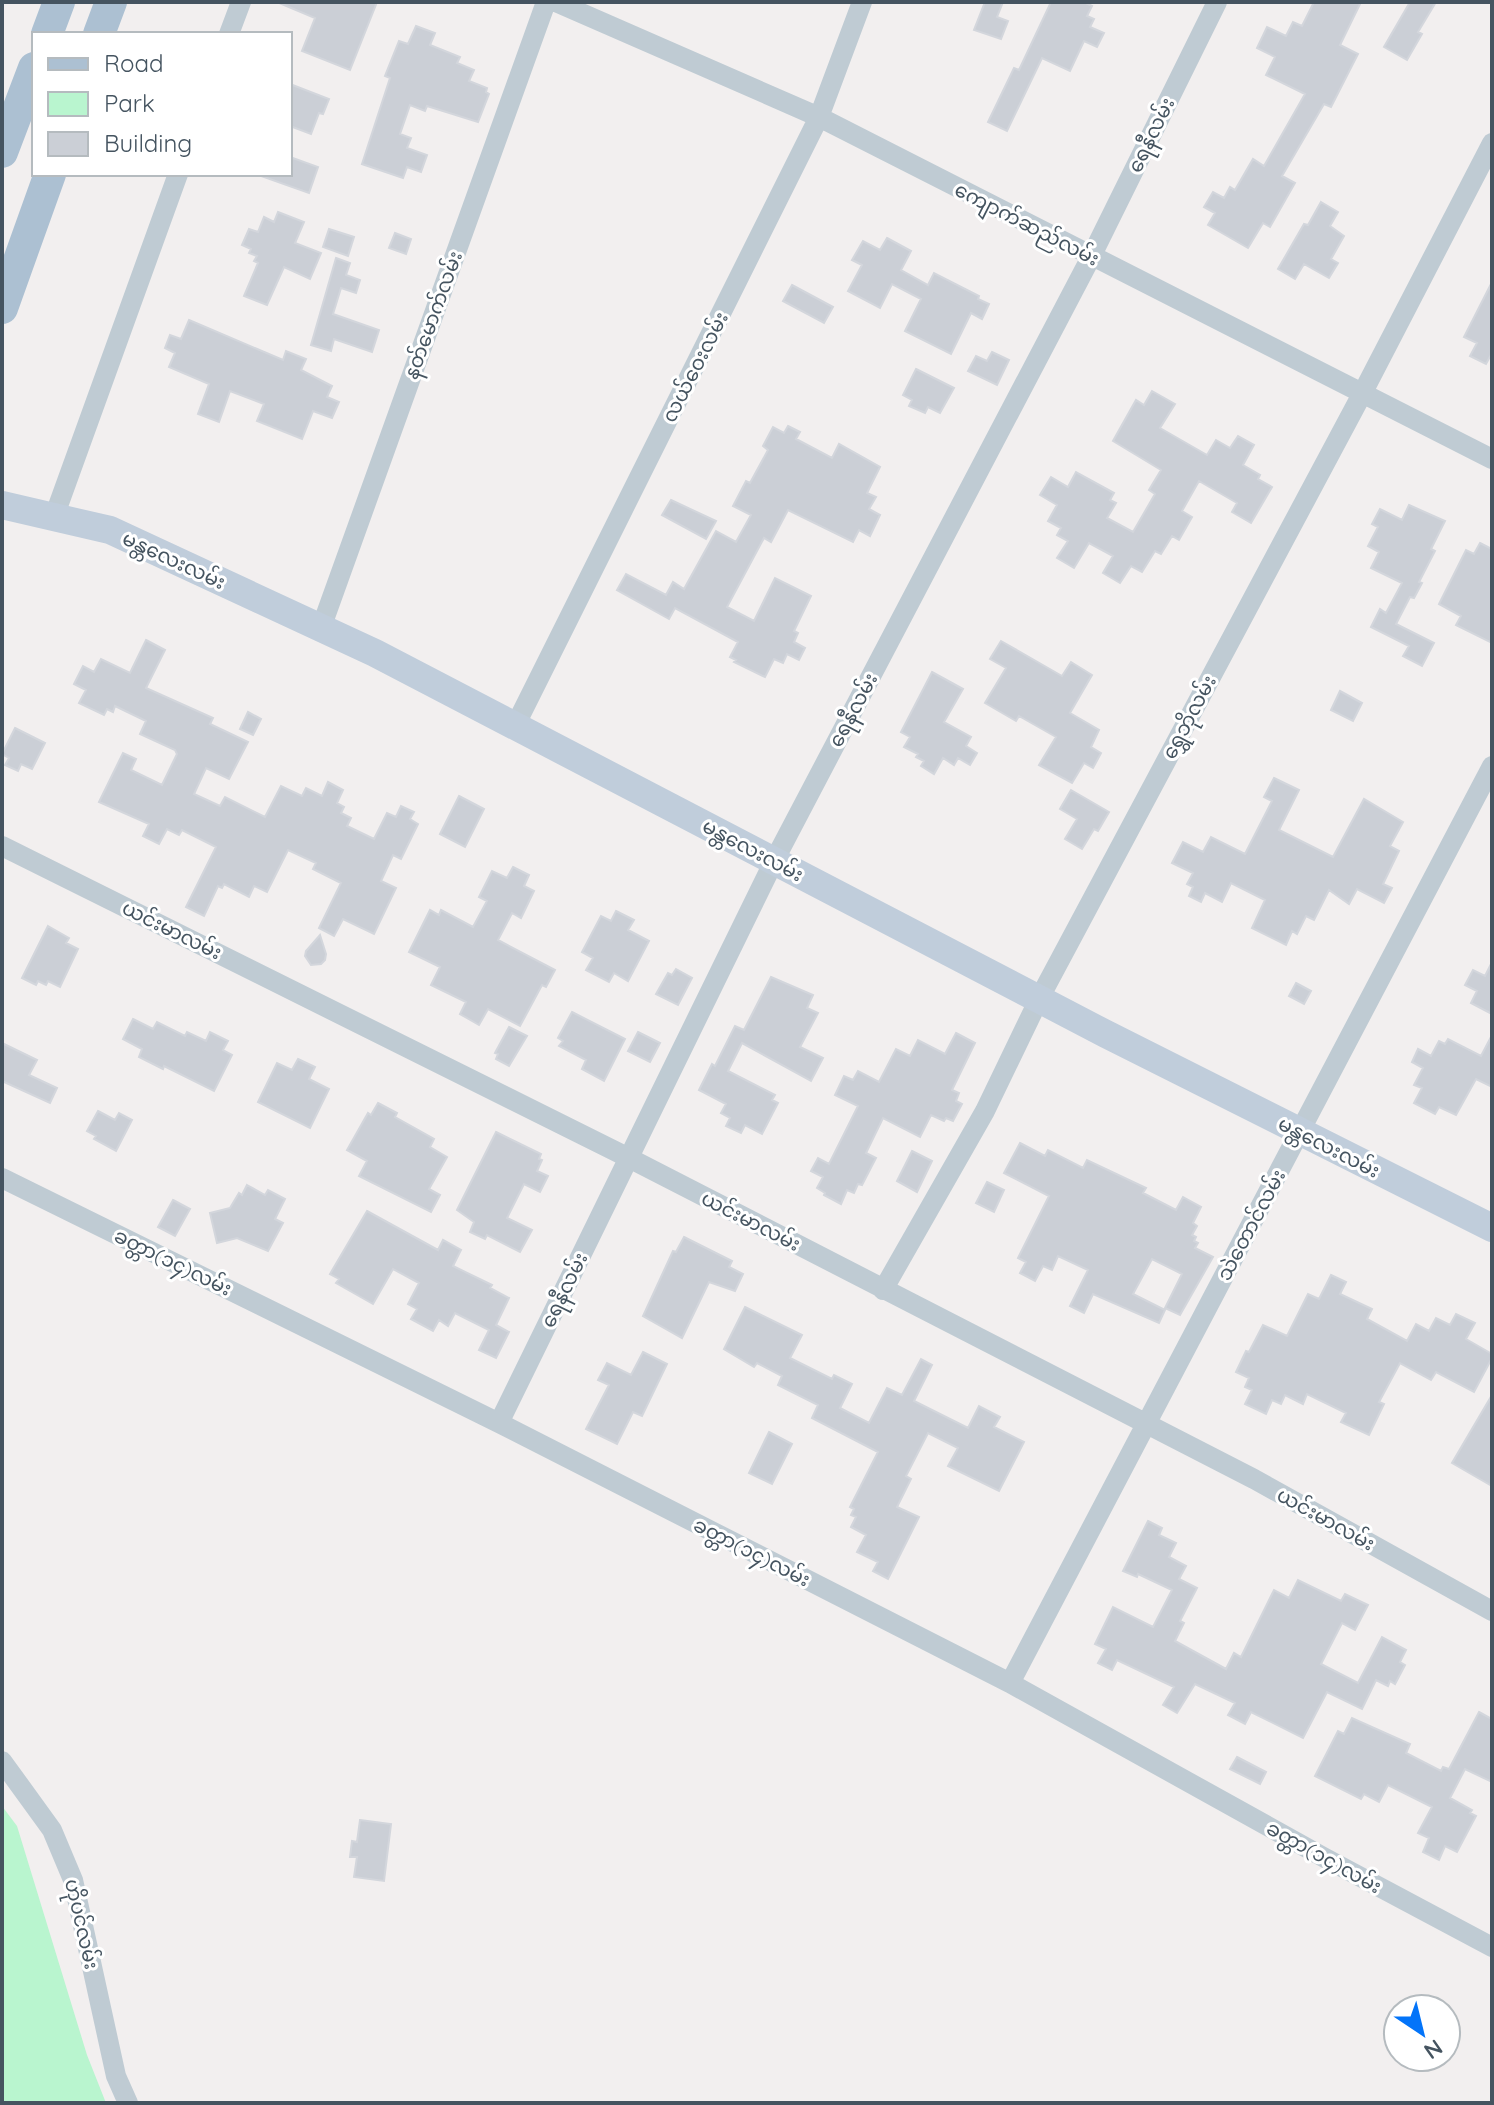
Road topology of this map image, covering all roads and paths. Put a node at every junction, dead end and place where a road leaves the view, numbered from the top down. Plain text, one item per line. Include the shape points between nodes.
1 (59, 2) edge
2 (111, 2) edge
3 (241, 2) edge
4 (546, 2) edge
5 (556, 2) edge
6 (862, 2) edge
7 (1217, 2) edge
8 (48, 32) edge
9 (100, 32) edge
10 (230, 32) edge
11 (32, 73) edge
12 (819, 117) junction
13 (1492, 143) edge
14 (2, 152) edge
15 (49, 176) edge
16 (177, 176) edge
17 (1091, 257) junction
18 (2, 308) edge
19 (1362, 394) junction
20 (1492, 459) edge
21 (2, 505) edge
22 (54, 517) junction
23 (321, 628) junction
24 (515, 726) junction
25 (1492, 766) edge
26 (2, 846) edge
27 (774, 861) junction
28 (1039, 999) junction
29 (1299, 1132) junction
30 (629, 1158) junction
31 (2, 1178) edge
32 (1492, 1228) edge
33 (883, 1290) junction
34 (499, 1423) junction
35 (1145, 1425) junction
36 (1492, 1611) edge
37 (1010, 1683) junction
38 (2, 1761) edge
39 (1492, 1947) edge
40 (128, 2103) edge

1 - 8 main road
2 - 9 main road
3 - 10 street
4 - 23 street, နတ်မောက်လမ်း
5 - 12 street, ကျောက်ဆည်လမ်း
6 - 12 street, လယ်ဝေးလမ်း
7 - 17 street, ရေနီလမ်း
11 - 14 main road
12 - 17 street, ကျောက်ဆည်လမ်း
12 - 24 street, လယ်ဝေးလမ်း
13 - 19 street, ရွှေဘိုလမ်း
15 - 18 main road
16 - 22 street
17 - 19 street, ကျောက်ဆည်လမ်း
17 - 27 street, ရေနီလမ်း
19 - 20 street, ကျောက်ဆည်လမ်း
19 - 28 street, ရွှေဘိုလမ်း
21 - 22 main road, မန္တလေးလမ်း
22 - 23 main road, မန္တလေးလမ်း via 110,530
23 - 24 main road, မန္တလေးလမ်း
24 - 27 main road, မန္တလေးလမ်း
25 - 29 street, သဲတောင်လမ်း
26 - 30 street, ယင်းမာလမ်း
27 - 28 main road, မန္တလေးလမ်း
27 - 30 street, ရေနီလမ်း
28 - 29 main road, မန္တလေးလမ်း
28 - 33 street, ရွှေဘိုလမ်း via 985,1111
29 - 32 main road, မန္တလေးလမ်း
29 - 35 street, သဲတောင်လမ်း
30 - 33 street, ယင်းမာလမ်း
30 - 34 street, ရေနီလမ်း
31 - 34 street, ခတ္တာ(၁၄)လမ်း
33 - 35 street, ယင်းမာလမ်း
34 - 37 street, ခတ္တာ(၁၄)လမ်း
35 - 36 street, ယင်းမာလမ်း
35 - 37 street, သဲတောင်လမ်း
37 - 39 street, ခတ္တာ(၁၄)လမ်း
38 - 40 street, ဟိုပင်လမ်း via 52,1830 73,1880 116,2076

